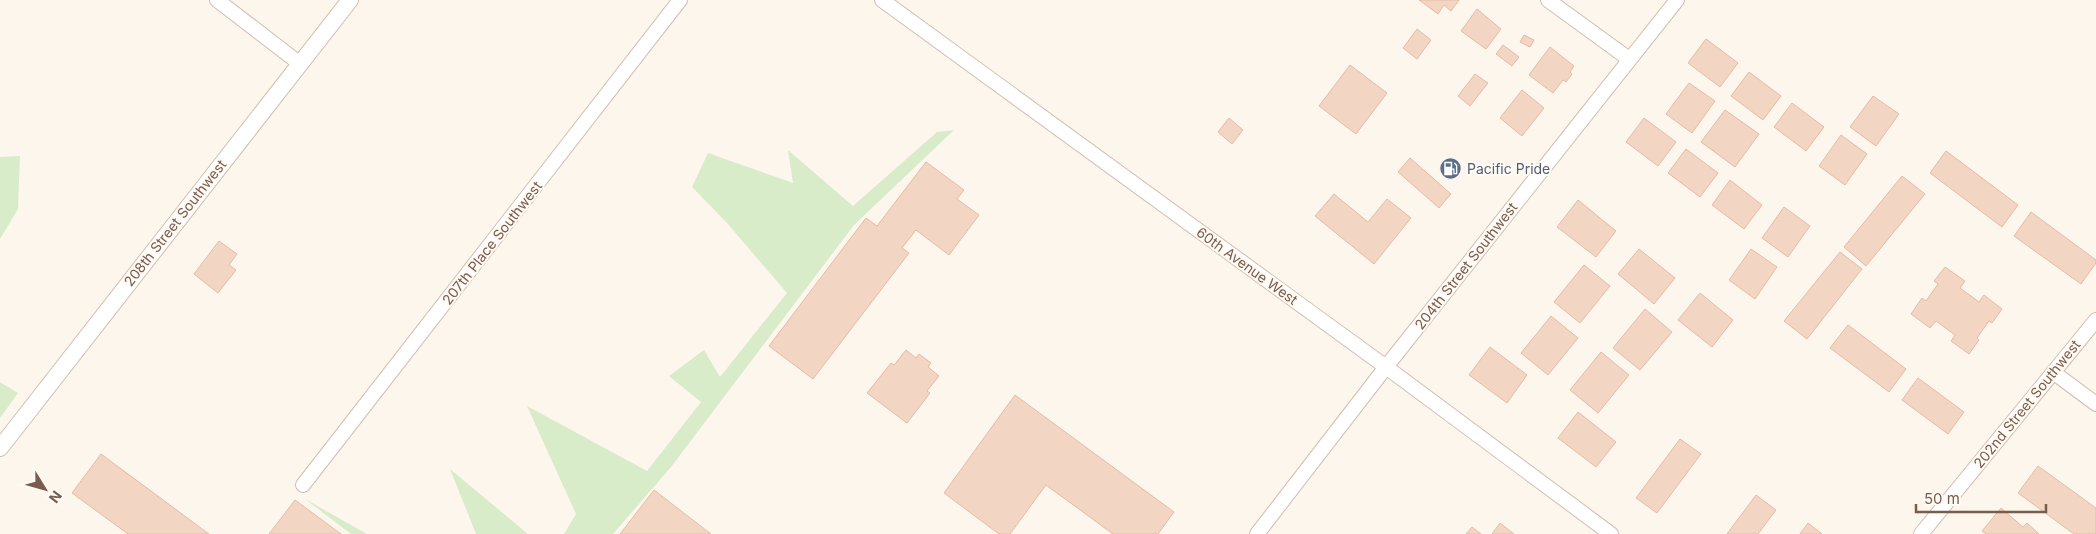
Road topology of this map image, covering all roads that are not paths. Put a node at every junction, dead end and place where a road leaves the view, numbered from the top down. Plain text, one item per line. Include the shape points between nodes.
1 (217, 0) edge
2 (350, 0) edge
3 (680, 0) edge
4 (882, 0) edge
5 (1548, 0) edge
6 (1677, 0) edge
7 (1629, 59) junction
8 (299, 63) junction
9 (2096, 320) edge
10 (1386, 367) junction
11 (2053, 372) junction
12 (2096, 404) edge
13 (0, 448) edge
14 (303, 485) dead end
15 (1595, 523) junction
16 (1257, 534) edge
17 (1586, 534) edge
18 (1610, 534) edge
19 (1921, 534) edge

1 - 8 street
2 - 8 street, 208th Street Southwest
3 - 14 street, 207th Place Southwest
4 - 10 street, 60th Avenue West
5 - 7 street
6 - 7 street, 204th Street Southwest
7 - 10 street, 204th Street Southwest
8 - 13 street, 208th Street Southwest
9 - 11 street, 202nd Street Southwest
10 - 15 street, 60th Avenue West
10 - 16 street, 204th Street Southwest
11 - 12 street
11 - 19 street, 202nd Street Southwest
15 - 17 street
15 - 18 street, 60th Avenue West

